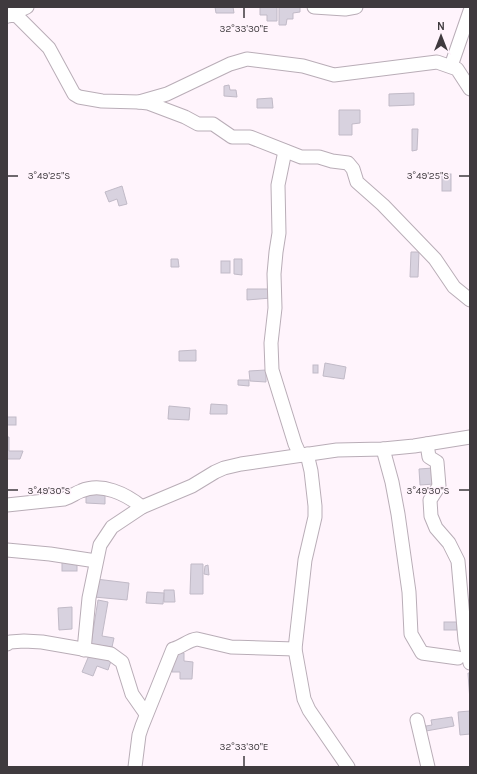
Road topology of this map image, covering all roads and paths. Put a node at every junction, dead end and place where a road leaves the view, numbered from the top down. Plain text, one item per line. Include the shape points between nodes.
1 (27, 7) edge
2 (314, 7) edge
3 (356, 7) edge
4 (470, 11) edge
5 (7, 16) edge
6 (451, 66) junction
7 (470, 89) edge
8 (139, 102) junction
9 (285, 150) junction
10 (470, 300) edge
11 (470, 436) edge
12 (428, 444) junction
13 (383, 449) junction
14 (303, 454) junction
15 (7, 505) edge
16 (142, 507) junction
17 (7, 550) edge
18 (96, 561) junction
19 (7, 644) edge
20 (84, 650) junction
21 (295, 650) junction
22 (458, 658) dead end
23 (470, 663) edge
24 (146, 714) junction
25 (417, 720) dead end
26 (135, 767) edge
27 (348, 767) edge
28 (428, 767) edge

1 - 5 street
2 - 3 street
4 - 6 street
5 - 8 street via 18,16 43,41 77,96 102,101
6 - 7 street via 458,71
6 - 8 street via 432,62 334,75 303,66 247,59 230,64 167,94
8 - 9 street via 148,103 198,124 211,124 232,137 250,137
9 - 10 street via 301,157 324,158 351,165 357,182 383,205 434,259 454,286
9 - 14 street via 278,185 279,233 274,274 272,370 295,444
11 - 12 street
12 - 13 street
12 - 23 street via 429,457 437,462 439,486 430,500 431,516 458,561 465,640
13 - 14 street
13 - 22 street via 399,521 409,592 411,634 422,653
14 - 16 street via 224,468 192,486
14 - 21 street via 311,471 315,517 305,560
15 - 16 street via 64,500 80,491 96,488 117,492
16 - 18 street via 112,527 100,545
17 - 18 street
18 - 20 street via 86,620
19 - 20 street via 24,641
20 - 24 street via 111,654 122,662 132,694
21 - 24 street via 231,647 192,639 173,649
21 - 27 street via 304,699
24 - 26 street via 139,736
25 - 28 street

